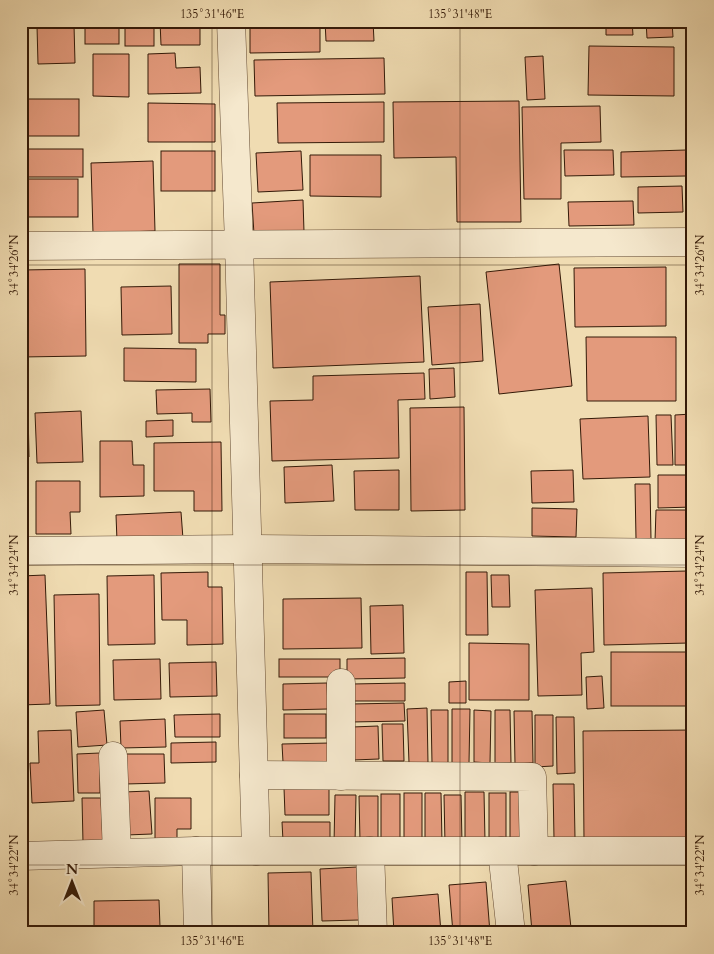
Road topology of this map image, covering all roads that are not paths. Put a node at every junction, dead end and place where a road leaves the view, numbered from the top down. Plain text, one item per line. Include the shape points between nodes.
1 (231, 21) edge
2 (693, 242) edge
3 (239, 244) junction
4 (21, 246) edge
5 (247, 548) junction
6 (21, 551) edge
7 (693, 553) edge
8 (341, 683) dead end
9 (113, 756) dead end
10 (254, 775) junction
11 (341, 776) junction
12 (196, 851) junction
13 (256, 851) junction
14 (370, 851) junction
15 (502, 851) junction
16 (534, 851) junction
17 (693, 851) edge
18 (117, 853) junction
19 (21, 856) edge
20 (198, 933) edge
21 (373, 933) edge
22 (512, 933) edge

1 - 3 street
2 - 3 street
3 - 4 street
3 - 5 street
5 - 6 street
5 - 7 street
5 - 10 street
8 - 11 street
9 - 18 street
10 - 11 street
10 - 13 street
11 - 16 street via 532,777
12 - 13 street
12 - 18 street
12 - 20 street
13 - 14 street
14 - 15 street
14 - 21 street
15 - 16 street
15 - 22 street
16 - 17 street
18 - 19 street

